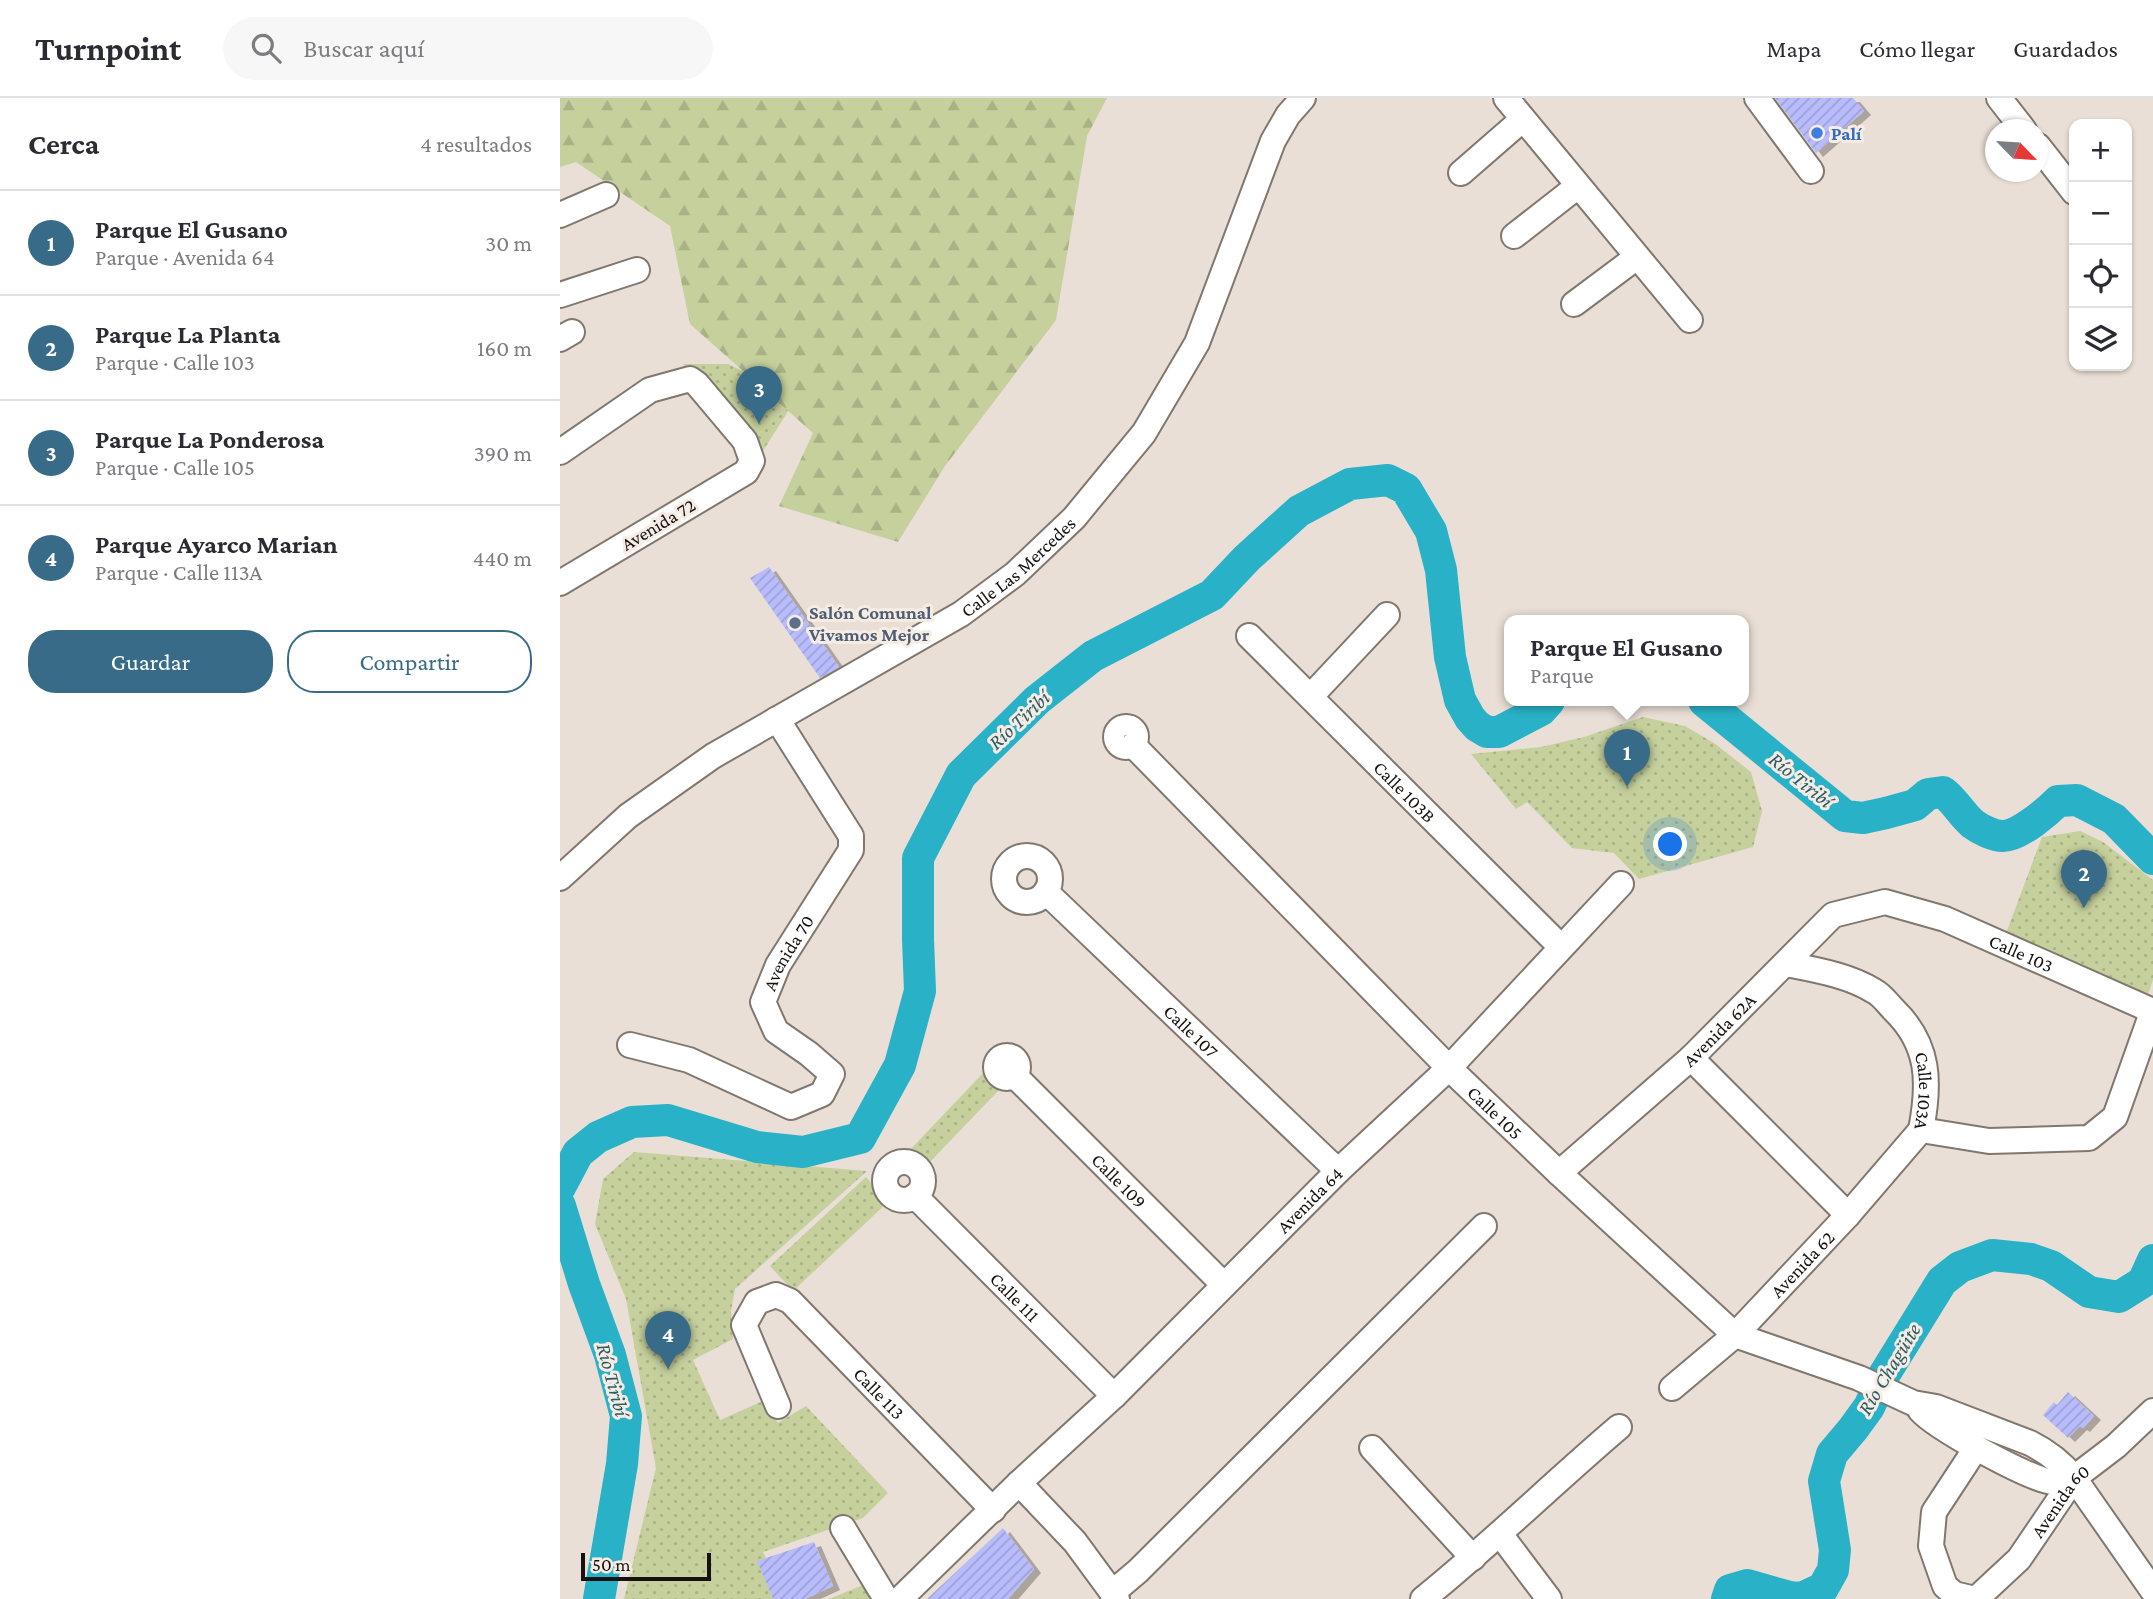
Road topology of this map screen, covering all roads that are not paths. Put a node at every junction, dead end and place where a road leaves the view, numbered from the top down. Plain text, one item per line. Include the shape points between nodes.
1 (1303, 98) edge
2 (1506, 98) edge
3 (1758, 98) edge
4 (1999, 98) edge
5 (1522, 119) junction
6 (2015, 119) edge
7 (2048, 159) edge
8 (1811, 170) dead end
9 (1461, 173) dead end
10 (1578, 186) junction
11 (2069, 186) edge
12 (606, 195) dead end
13 (560, 215) edge
14 (1514, 236) dead end
15 (1637, 257) junction
16 (637, 270) dead end
17 (560, 295) edge
18 (1574, 304) dead end
19 (1689, 320) dead end
20 (560, 452) edge
21 (560, 583) edge
22 (1387, 615) dead end
23 (1249, 636) dead end
24 (1311, 696) junction
25 (776, 719) junction
26 (1133, 745) dead end
27 (560, 878) edge
28 (1621, 884) dead end
29 (1046, 892) dead end
30 (1885, 902) joint
31 (1561, 947) junction
32 (1786, 964) junction
33 (2153, 1011) edge
34 (630, 1045) dead end
35 (1691, 1058) junction
36 (1449, 1068) junction
37 (1014, 1075) dead end
38 (1921, 1130) junction
39 (1338, 1171) junction
40 (1559, 1172) junction
41 (915, 1196) dead end
42 (1848, 1215) junction
43 (1485, 1226) dead end
44 (1224, 1285) junction
45 (1735, 1335) junction
46 (1672, 1388) dead end
47 (1892, 1393) junction
48 (1114, 1396) junction
49 (778, 1406) dead end
50 (2153, 1411) edge
51 (1619, 1427) dead end
52 (1372, 1448) dead end
53 (1976, 1448) junction
54 (2074, 1478) junction
55 (1019, 1483) junction
56 (993, 1510) junction
57 (843, 1528) dead end
58 (1500, 1534) junction
59 (1473, 1558) junction
60 (2153, 1591) edge
61 (1115, 1596) edge
62 (886, 1599) edge
63 (900, 1599) edge
64 (1423, 1599) edge
65 (1549, 1599) edge
66 (1976, 1599) edge

1 - 25 street, Calle Las Mercedes via 1273,141 1197,343 1144,433 1073,518 1015,574 961,614
2 - 5 street
3 - 8 street
4 - 6 street
5 - 9 street
5 - 10 street
7 - 11 street
10 - 14 street
10 - 15 street
12 - 13 street
15 - 18 street
15 - 19 street
16 - 17 street
20 - 21 street, Avenida 72 via 649,390 690,379 745,441 752,461 746,472
22 - 24 street
23 - 24 street, Calle 103B
24 - 31 street, Calle 103B
25 - 27 street, Calle Las Mercedes via 713,756 628,816
25 - 34 street, Avenida 70 via 851,836 851,850 778,965 763,1002 776,1031 832,1074 822,1094 791,1107 689,1060
26 - 36 street, Calle 105
28 - 31 street, Avenida 64
29 - 39 street, Calle 107
30 - 32 street, Avenida 62A via 1833,915
30 - 33 street, Calle 103 via 1945,919
31 - 36 street, Avenida 64
32 - 35 street, Avenida 62A
32 - 38 street, Calle 103A via 1837,975 1875,991 1908,1023 1924,1056 1927,1102
33 - 38 street, Calle 103A via 2115,1117 2089,1138 1989,1141
35 - 40 street, Avenida 62A
35 - 42 street
36 - 39 street, Avenida 64
36 - 40 street, Calle 105
37 - 44 street, Calle 109
38 - 42 street, Avenida 62
39 - 44 street, Avenida 64
40 - 45 street, Calle 105
41 - 48 street, Calle 111
42 - 45 street, Avenida 62
43 - 61 street
44 - 48 street, Avenida 64
45 - 46 street, Avenida 62
45 - 47 street, Calle 105
47 - 53 street, Calle 105
47 - 54 street, Calle 105 via 2030,1443 2062,1463
48 - 55 street, Avenida 64
49 - 56 street, Calle 113 via 744,1325 757,1302 776,1295 790,1301
50 - 54 street, Avenida 60
51 - 58 street
52 - 59 street
53 - 54 street, Calle 105 via 2053,1482
53 - 66 street, Avenida 60 via 1934,1513 1931,1546 1945,1586 1954,1594
54 - 60 street, Calle 105
54 - 66 street, Avenida 60 via 2019,1559
55 - 56 street, Avenida 64
55 - 61 street via 1075,1542
56 - 63 street, Avenida 64
57 - 62 street
58 - 59 street
58 - 65 street
59 - 64 street

